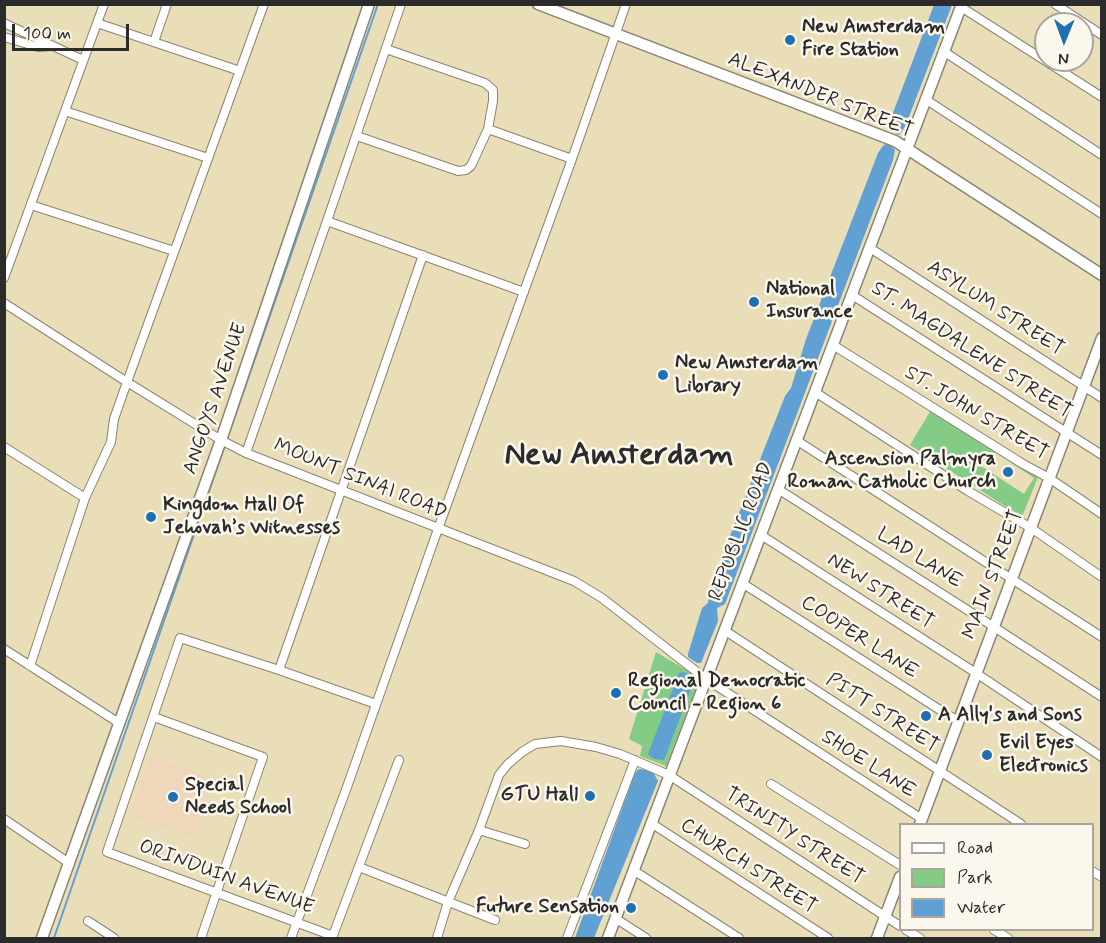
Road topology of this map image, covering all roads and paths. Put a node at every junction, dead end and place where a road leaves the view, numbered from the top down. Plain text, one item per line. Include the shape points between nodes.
1 (104, 4) edge
2 (167, 4) edge
3 (264, 4) edge
4 (369, 4) edge
5 (401, 4) edge
6 (538, 4) edge
7 (626, 4) edge
8 (1055, 4) edge
9 (962, 6) edge
10 (4, 23) edge
11 (97, 23) junction
12 (615, 34) junction
13 (1101, 35) edge
14 (4, 37) edge
15 (154, 42) junction
16 (52, 46) junction
17 (386, 50) junction
18 (943, 51) junction
19 (83, 60) junction
20 (240, 71) junction
21 (1101, 97) edge
22 (926, 99) junction
23 (65, 111) junction
24 (488, 129) junction
25 (357, 136) junction
26 (907, 148) junction
27 (1101, 155) edge
28 (208, 158) junction
29 (572, 159) junction
30 (31, 205) junction
31 (1101, 214) edge
32 (327, 221) junction
33 (870, 248) junction
34 (174, 252) junction
35 (423, 255) junction
36 (1101, 275) edge
37 (4, 278) edge
38 (525, 292) junction
39 (852, 295) junction
40 (4, 303) edge
41 (1101, 338) edge
42 (833, 345) junction
43 (127, 382) junction
44 (1084, 386) junction
45 (815, 392) junction
46 (1101, 398) edge
47 (1066, 432) junction
48 (796, 440) junction
49 (227, 443) junction
50 (4, 447) edge
51 (246, 453) junction
52 (1101, 455) edge
53 (1049, 478) junction
54 (778, 489) junction
55 (341, 490) junction
56 (85, 498) junction
57 (1101, 514) edge
58 (1031, 528) junction
59 (438, 529) junction
60 (761, 535) junction
61 (1101, 577) edge
62 (1012, 578) junction
63 (742, 583) junction
64 (994, 627) junction
65 (724, 630) junction
66 (1101, 636) edge
67 (4, 649) edge
68 (30, 666) junction
69 (279, 670) junction
70 (976, 674) junction
71 (706, 679) junction
72 (1101, 697) edge
73 (376, 704) junction
74 (154, 717) junction
75 (959, 720) junction
76 (119, 723) junction
77 (1101, 757) edge
78 (399, 760) dead end
79 (635, 760) junction
80 (940, 771) junction
81 (669, 775) junction
82 (771, 784) dead end
83 (4, 819) edge
84 (921, 822) edge
85 (651, 823) junction
86 (1018, 823) edge
87 (479, 830) junction
88 (525, 844) dead end
89 (69, 863) junction
90 (899, 864) edge
91 (359, 867) junction
92 (633, 870) junction
93 (899, 880) edge
94 (217, 892) junction
95 (448, 902) junction
96 (886, 916) junction
97 (615, 918) junction
98 (495, 920) dead end
99 (88, 921) dead end
100 (297, 922) junction
101 (899, 925) edge
102 (333, 937) edge
103 (42, 939) edge
104 (114, 939) edge
105 (201, 939) edge
106 (291, 939) edge
107 (437, 939) edge
108 (567, 939) edge
109 (608, 939) edge
110 (646, 939) edge
111 (739, 939) edge
112 (828, 939) edge
113 (877, 939) edge

1 - 11 street
2 - 15 street
3 - 20 street
4 - 49 street, ANGOYS AVENUE
5 - 17 street
6 - 12 street, ALEXANDER STREET
7 - 12 street
8 - 13 street
9 - 18 street, REPUBLIC ROAD
9 - 21 street
10 - 16 street
11 - 15 street
11 - 19 street
12 - 26 street, ALEXANDER STREET
12 - 29 street
14 - 16 street via 38,47
15 - 20 street
16 - 19 street
17 - 24 street via 485,83 493,90 494,101
17 - 25 street
18 - 22 street, REPUBLIC ROAD
18 - 27 street
19 - 23 street
20 - 28 street
22 - 26 street, REPUBLIC ROAD
22 - 31 street
23 - 28 street
23 - 30 street
24 - 25 street via 466,171
24 - 29 street
25 - 32 street
26 - 33 street, REPUBLIC ROAD
26 - 36 street, ALEXANDER STREET
28 - 34 street
29 - 38 street
30 - 34 street
30 - 37 street
32 - 35 street
32 - 51 street
33 - 39 street, REPUBLIC ROAD
33 - 44 street, ASYLUM STREET
34 - 43 street
35 - 38 street
35 - 55 street
38 - 59 street
39 - 42 street, REPUBLIC ROAD
39 - 47 street, ST. MAGDALENE STREET
40 - 43 street, MOUNT SINAI ROAD
41 - 44 street, MAIN STREET
42 - 45 street, REPUBLIC ROAD
42 - 53 street, ST. JOHN STREET
43 - 49 street, MOUNT SINAI ROAD
43 - 56 street via 114,419 111,442
44 - 46 street, ASYLUM STREET
44 - 47 street, MAIN STREET
45 - 48 street, REPUBLIC ROAD
45 - 58 street
47 - 52 street, ST. MAGDALENE STREET
47 - 53 street, MAIN STREET
48 - 54 street, REPUBLIC ROAD
48 - 62 street
49 - 51 street, MOUNT SINAI ROAD
49 - 76 street, ANGOYS AVENUE
50 - 56 street
51 - 55 street, MOUNT SINAI ROAD
53 - 57 street, ST. JOHN STREET
53 - 58 street, MAIN STREET
54 - 60 street, REPUBLIC ROAD
54 - 64 street, LAD LANE
55 - 59 street, MOUNT SINAI ROAD
55 - 69 street
56 - 68 street
58 - 61 street
58 - 62 street, MAIN STREET
59 - 71 street, MOUNT SINAI ROAD via 574,581 602,598
59 - 73 street
60 - 63 street, REPUBLIC ROAD
60 - 70 street, NEW STREET
62 - 64 street, MAIN STREET
62 - 66 street
63 - 65 street, REPUBLIC ROAD
63 - 75 street, COOPER LANE
64 - 70 street, MAIN STREET
64 - 72 street, LAD LANE
65 - 71 street, REPUBLIC ROAD
65 - 80 street, PITT STREET
67 - 68 street
68 - 76 street
69 - 73 street
69 - 74 street via 180,638
70 - 75 street, MAIN STREET
70 - 77 street, NEW STREET
71 - 81 street, REPUBLIC ROAD
71 - 84 street, SHOE LANE
73 - 100 street
74 - 94 street via 263,757
74 - 94 street, ORINDUIN AVENUE via 107,852
75 - 80 street, MAIN STREET
76 - 89 street, ANGOYS AVENUE
78 - 91 street
79 - 81 street, TRINITY STREET
79 - 87 street, TRINITY STREET via 561,741 535,744 499,775
79 - 108 street
80 - 84 street, MAIN STREET
80 - 86 street, PITT STREET
81 - 85 street, REPUBLIC ROAD
81 - 96 street, TRINITY STREET
82 - 90 street
83 - 89 street
85 - 92 street, REPUBLIC ROAD
85 - 112 street, CHURCH STREET
87 - 88 street
87 - 95 street, TRINITY STREET
89 - 103 street, ANGOYS AVENUE
91 - 95 street
91 - 102 street
92 - 97 street, REPUBLIC ROAD
92 - 111 street
93 - 96 street
94 - 100 street, ORINDUIN AVENUE
94 - 105 street
95 - 98 street
95 - 107 street, TRINITY STREET
96 - 101 street, TRINITY STREET
96 - 113 street
97 - 109 street, REPUBLIC ROAD
97 - 110 street
99 - 104 street
100 - 102 street, ORINDUIN AVENUE
100 - 106 street

